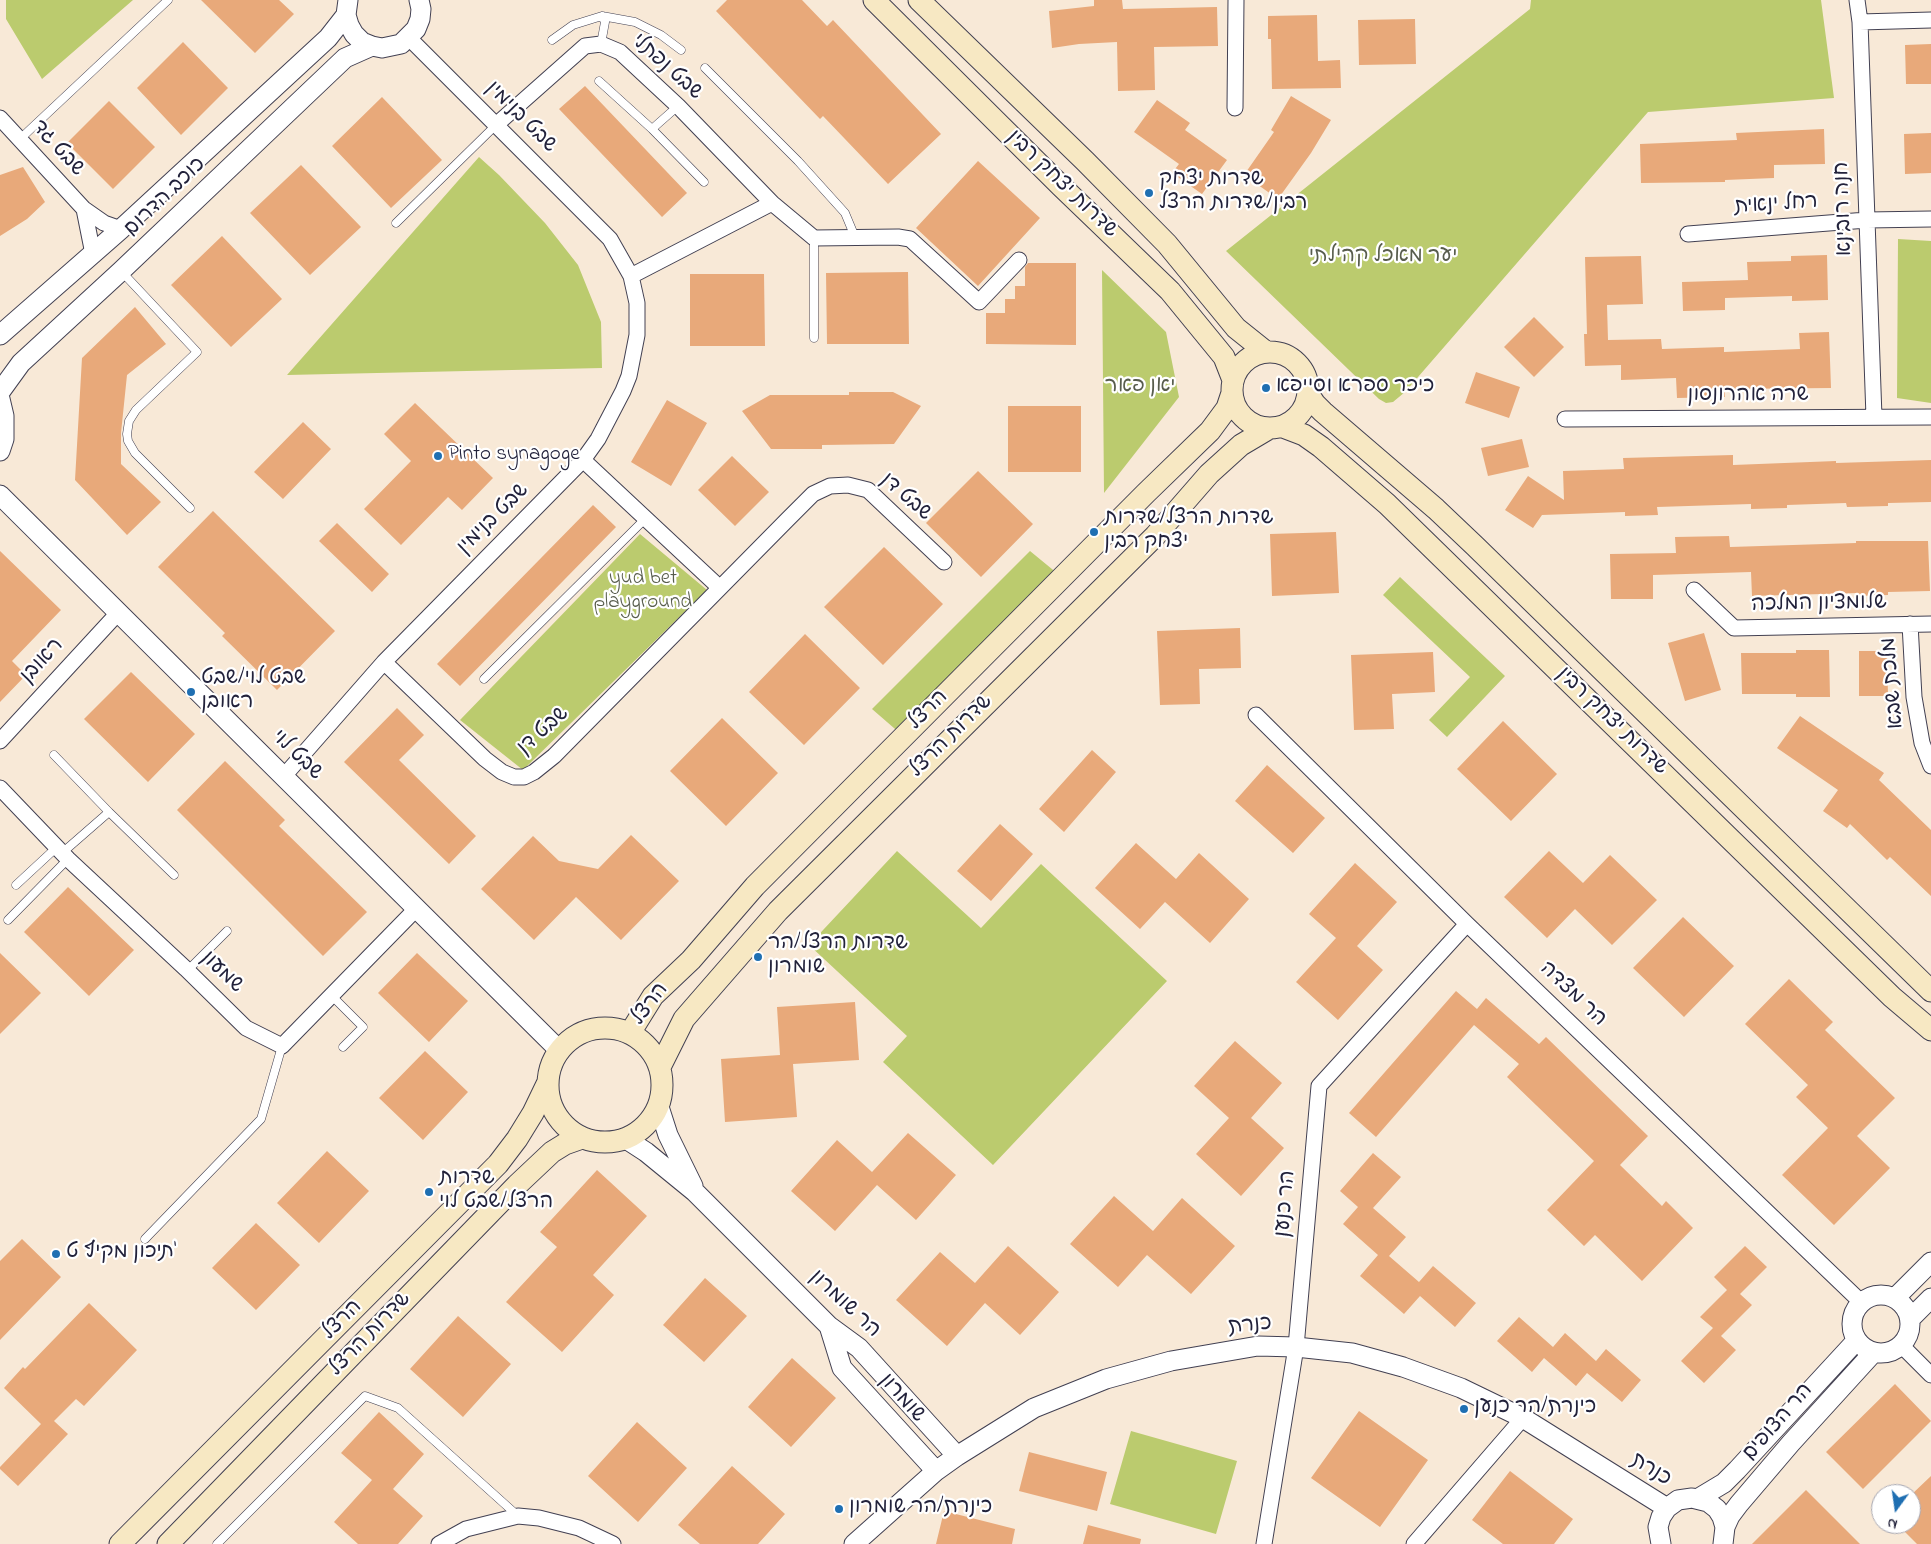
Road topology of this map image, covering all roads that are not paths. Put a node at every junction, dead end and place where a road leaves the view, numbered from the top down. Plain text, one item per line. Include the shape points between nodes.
1 (168, 0) edge
2 (874, 0) edge
3 (919, 0) edge
4 (1236, 0) edge
5 (1857, 0) edge
6 (422, 3) edge
7 (347, 7) edge
8 (602, 16) junction
9 (1931, 20) edge
10 (1860, 22) junction
11 (409, 38) junction
12 (552, 40) dead end
13 (601, 44) junction
14 (372, 46) junction
15 (681, 50) dead end
16 (705, 68) dead end
17 (599, 81) dead end
18 (678, 106) junction
19 (1235, 108) dead end
20 (0, 118) edge
21 (496, 124) junction
22 (652, 129) junction
23 (20, 140) junction
24 (704, 182) dead end
25 (772, 203) junction
26 (84, 209) junction
27 (1931, 219) edge
28 (1867, 220) junction
29 (396, 223) dead end
30 (121, 229) junction
31 (1688, 234) dead end
32 (855, 237) junction
33 (814, 238) junction
34 (93, 254) junction
35 (1020, 260) dead end
36 (121, 271) junction
37 (631, 276) junction
38 (0, 335) edge
39 (814, 338) dead end
40 (1266, 352) junction
41 (1232, 387) junction
42 (0, 392) edge
43 (1309, 395) junction
44 (0, 399) edge
45 (1874, 417) junction
46 (1931, 417) edge
47 (1565, 419) dead end
48 (1275, 428) junction
49 (0, 450) edge
50 (583, 460) junction
51 (0, 495) edge
52 (190, 508) dead end
53 (646, 518) junction
54 (944, 562) dead end
55 (720, 588) junction
56 (1694, 590) dead end
57 (118, 613) junction
58 (1910, 624) junction
59 (1931, 624) edge
60 (384, 662) junction
61 (484, 680) dead end
62 (1256, 715) dead end
63 (0, 741) edge
64 (54, 755) dead end
65 (1931, 766) edge
66 (284, 776) junction
67 (0, 788) edge
68 (109, 812) junction
69 (62, 853) junction
70 (174, 875) dead end
71 (16, 885) dead end
72 (416, 909) junction
73 (8, 920) dead end
74 (1468, 924) junction
75 (227, 930) dead end
76 (186, 969) junction
77 (1931, 990) edge
78 (331, 995) junction
79 (1931, 1030) edge
80 (630, 1033) junction
81 (282, 1046) junction
82 (343, 1047) dead end
83 (559, 1050) junction
84 (660, 1067) junction
85 (548, 1084) junction
86 (659, 1107) junction
87 (582, 1138) junction
88 (626, 1139) junction
89 (695, 1192) junction
90 (145, 1239) dead end
91 (1931, 1262) edge
92 (1895, 1298) junction
93 (1931, 1298) edge
94 (1862, 1302) junction
95 (1910, 1319) junction
96 (830, 1326) junction
97 (1856, 1341) junction
98 (1296, 1346) junction
99 (1902, 1346) junction
100 (1873, 1353) junction
101 (1931, 1375) edge
102 (1523, 1418) junction
103 (957, 1456) junction
104 (936, 1471) junction
105 (1699, 1498) junction
106 (1667, 1508) junction
107 (518, 1516) junction
108 (1724, 1536) edge
109 (120, 1544) edge
110 (168, 1544) edge
111 (217, 1544) edge
112 (439, 1544) edge
113 (613, 1544) edge
114 (854, 1544) edge
115 (1264, 1544) edge
116 (1414, 1544) edge
117 (1661, 1544) edge

1 - 23 lane
2 - 41 main road, שדרות יצחק רבין via 1170,291 1224,357
3 - 40 main road, שדרות יצחק רבין via 1167,244 1236,328
4 - 19 street
5 - 10 street, חנה רובינא
6 - 11 street via 416,30
7 - 14 street via 349,25 354,34
7 - 30 street, כוכב הדרום via 328,38
8 - 12 lane via 573,25
8 - 13 lane via 605,22
8 - 15 lane via 635,22
9 - 10 street
10 - 28 street, חנה רובינא
11 - 14 street via 392,47
11 - 21 street, שבט בנימין
13 - 18 street, שבט נפתלי via 620,52
13 - 21 street, שבט נפתלי via 585,46
14 - 36 street, כוכב הדרום via 346,58
16 - 32 lane via 845,212
17 - 22 lane
18 - 22 lane
18 - 25 street, שבט נפתלי
20 - 23 street, שבט גד
21 - 29 lane
21 - 37 street, שבט בנימין via 610,239
22 - 24 lane
23 - 26 street, שבט גד
25 - 33 street, שבט נפתלי
25 - 37 street
26 - 30 street, שבט גד via 104,224
26 - 34 street, שבט גד
27 - 28 street, רחל ינאית
28 - 31 street, רחל ינאית
28 - 45 street, חנה רובינא
30 - 34 street, כוכב הדרום
32 - 33 street
32 - 35 street via 910,239 979,302
33 - 39 lane
34 - 38 street, כוכב הדרום
36 - 42 street, כוכב הדרום via 21,363
36 - 52 lane via 197,352 136,410 129,421 127,434 135,453
37 - 50 street, שבט בנימין via 637,303 637,335 629,376 611,416
40 - 41 main road via 1245,361
40 - 43 main road via 1281,354 1300,366 1306,376
41 - 48 main road via 1234,404 1248,422 1258,427
41 - 80 main road, הרצל via 1227,408 1210,431 755,886 691,960 652,996
43 - 48 main road via 1300,415 1292,422
43 - 77 main road, שדרות יצחק רבין via 1323,412 1475,546
44 - 49 street via 4,439
45 - 46 street, שרה אהרונסון
45 - 47 street, שרה אהרונסון
48 - 79 main road, שדרות יצחק רבין via 1304,435 1387,504 1885,990
48 - 84 main road, שדרות הרצל via 1241,445 1209,474 1155,536 778,911 684,1019
50 - 53 street
50 - 60 street, שבט בנימין
51 - 57 street, שבט לוי
53 - 55 street
53 - 61 lane
54 - 55 street, שבט דן via 868,490 848,484 830,486 813,494
55 - 60 street, שבט דן via 554,756 524,777 502,772
56 - 58 street, שלומציון המלכה via 1734,628
57 - 63 street, ראובן
57 - 66 street, שבט לוי
58 - 59 street, שלומציון המלכה
58 - 65 street, מלכת שבא via 1914,697 1922,743
60 - 66 street, שבט בנימין
62 - 74 street, הר מצדה
64 - 68 lane
66 - 72 street, שבט לוי
67 - 69 street, שמעון
68 - 69 lane
68 - 70 lane
69 - 71 lane
69 - 73 lane
69 - 76 street, שמעון
72 - 78 street
72 - 83 street, שבט לוי
74 - 94 street, הר מצדה
74 - 98 street, הר כנען via 1319,1086
75 - 76 lane
76 - 81 street, שמעון via 246,1028
78 - 81 street
78 - 82 lane via 363,1027
80 - 83 main road via 615,1028 599,1028 577,1035
80 - 84 main road via 654,1053
81 - 90 lane via 261,1119
83 - 85 main road via 551,1066
84 - 86 main road via 663,1088
85 - 87 main road via 556,1116
85 - 109 main road, הרצל via 529,1120 498,1164
86 - 88 main road via 640,1131
86 - 89 street
87 - 88 main road via 596,1142
87 - 110 main road, שדרות הרצל via 552,1152 517,1185
88 - 89 street
89 - 96 street, הר שומרון
91 - 92 street
92 - 94 street via 1876,1295
92 - 95 street via 1907,1310
93 - 95 street
94 - 97 street via 1852,1321
95 - 99 street via 1911,1328
96 - 103 street, הר שומרון via 859,1348
96 - 104 street, שומרון via 842,1368
97 - 100 street
97 - 105 street, הר הצופים via 1737,1470
98 - 102 street, כנרת via 1352,1353 1403,1367 1461,1388
98 - 103 street, כנרת via 1258,1346 1171,1360 1106,1379 1034,1408
98 - 115 street, הר כנען
99 - 100 street via 1893,1352
99 - 101 street
100 - 108 street, הר הצופים via 1739,1504
102 - 106 street, כנרת
102 - 116 street
103 - 104 street, כנרת
104 - 114 street, כנרת
105 - 106 street, כנרת via 1685,1498
105 - 108 street via 1717,1508 1722,1517
106 - 117 street, כנרת via 1658,1527
107 - 111 lane via 398,1408 365,1396
107 - 112 street via 466,1529
107 - 113 street via 579,1528

